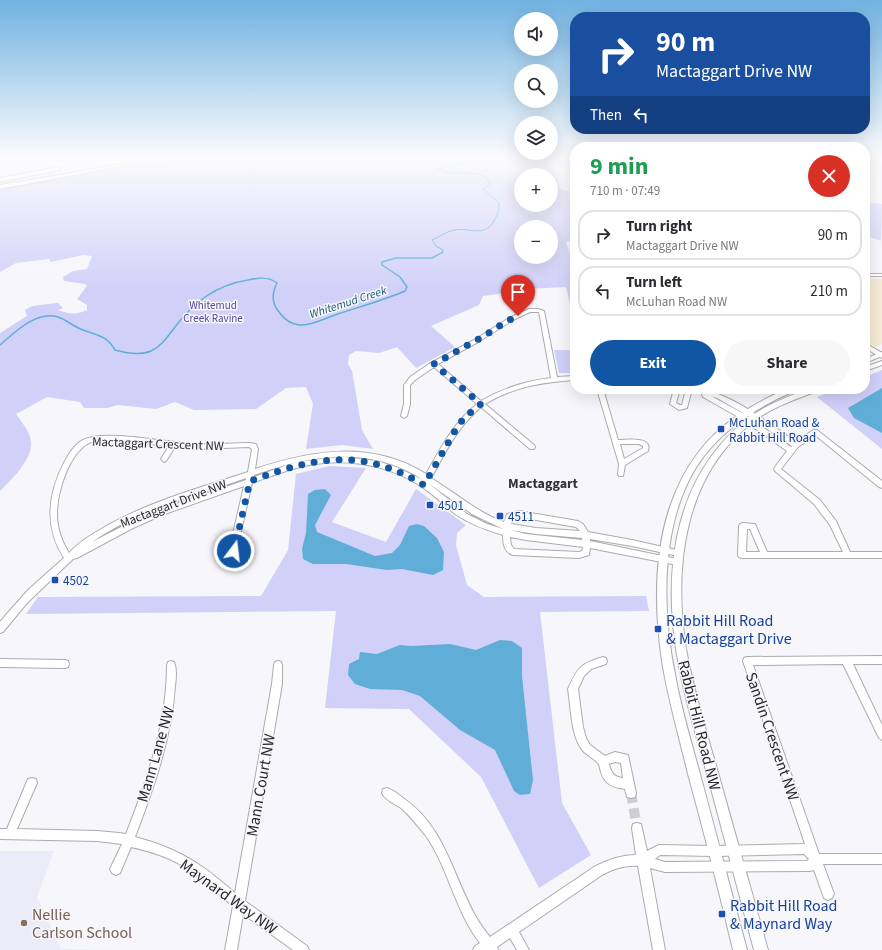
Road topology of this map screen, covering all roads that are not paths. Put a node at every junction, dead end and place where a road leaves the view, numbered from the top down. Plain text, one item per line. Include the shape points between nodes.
1 (870, 275) edge
2 (882, 275) edge
3 (870, 348) edge
4 (881, 355) edge
5 (870, 359) edge
6 (882, 363) edge
7 (434, 364) junction
8 (870, 367) edge
9 (570, 378) edge
10 (554, 379) junction
11 (601, 394) edge
12 (676, 394) edge
13 (688, 394) edge
14 (705, 394) edge
15 (781, 394) edge
16 (803, 394) edge
17 (481, 404) junction
18 (404, 416) dead end
19 (749, 417) junction
20 (615, 442) junction
21 (173, 445) junction
22 (532, 447) dead end
23 (794, 448) junction
24 (164, 459) dead end
25 (622, 464) junction
26 (621, 474) dead end
27 (251, 477) junction
28 (426, 481) junction
29 (882, 485) edge
30 (507, 530) junction
31 (586, 539) junction
32 (234, 551) dead end
33 (665, 555) junction
34 (766, 555) dead end
35 (848, 555) junction
36 (882, 555) edge
37 (68, 558) junction
38 (677, 558) junction
39 (0, 630) edge
40 (846, 660) junction
41 (882, 660) edge
42 (603, 661) dead end
43 (0, 663) edge
44 (65, 664) dead end
45 (278, 665) dead end
46 (171, 666) dead end
47 (882, 735) edge
48 (604, 761) junction
49 (32, 782) dead end
50 (387, 793) dead end
51 (637, 828) tunnel mouth
52 (5, 834) edge
53 (130, 841) junction
54 (714, 851) junction
55 (734, 851) junction
56 (816, 859) junction
57 (882, 859) edge
58 (642, 860) junction
59 (718, 866) junction
60 (738, 867) junction
61 (116, 869) dead end
62 (828, 894) dead end
63 (239, 904) junction
64 (512, 930) junction
65 (487, 948) edge
66 (231, 950) edge
67 (303, 950) edge
68 (523, 950) edge
69 (658, 950) edge
70 (740, 950) edge
71 (761, 950) edge

1 - 2 street
3 - 4 street
4 - 5 main road
6 - 8 main road
7 - 10 street via 507,321 536,310 542,314
7 - 17 street
7 - 18 street via 406,385 407,404
9 - 10 street
10 - 17 street via 517,386
11 - 20 street
12 - 13 street via 673,404 679,408 685,406
14 - 19 street
15 - 19 main road, Rabbit Hill Road NW via 764,402
16 - 19 main road, Rabbit Hill Road NW
17 - 22 street
17 - 28 street via 464,418 456,429
19 - 23 street
19 - 33 main road, Rabbit Hill Road NW via 720,434 692,467 675,506
19 - 38 main road, Rabbit Hill Road NW via 721,450 700,481 687,512
20 - 25 street
20 - 25 street via 640,442 646,445 646,449
21 - 24 street
21 - 27 street, Mactaggart Crescent NW via 251,445 255,449
21 - 37 street, Mactaggart Crescent NW via 95,439 85,441 79,446 61,476 54,506 56,538
23 - 29 street via 815,432
23 - 35 street via 778,469 817,502 833,523
25 - 26 street
27 - 28 street, Mactaggart Drive NW via 321,460 341,460 382,465
27 - 32 street
27 - 37 street, Mactaggart Drive NW via 153,516
28 - 30 street, Mactaggart Drive NW via 468,518 484,526
30 - 31 street, Mactaggart Drive NW via 540,539
30 - 31 street via 508,518 519,514 578,524 582,526
30 - 31 street via 508,547 517,553 579,555 586,553
31 - 33 street, Mactaggart Drive NW
33 - 38 street, Mactaggart Drive NW
33 - 54 main road, Rabbit Hill Road NW via 662,601 668,661 677,708
34 - 35 street
35 - 36 street
37 - 39 street, Mactaggart Drive NW via 37,586
38 - 55 main road, Rabbit Hill Road NW via 676,601 684,662
40 - 41 street, Sandin Crescent NW
40 - 47 street
40 - 56 street, Sandin Crescent NW via 747,661
42 - 48 street via 588,666 581,673 573,689 582,740 587,748
43 - 44 street
45 - 63 street, Mann Court NW via 277,684
46 - 53 street, Mann Lane NW via 169,710
48 - 48 street via 605,771 612,782 630,789 625,758 615,757
49 - 52 street, Maynard Way NW
50 - 65 street via 405,805 429,830 471,921
51 - 58 street
52 - 53 street, Maynard Way NW via 86,835
53 - 61 street
53 - 63 street, Maynard Way NW via 156,848 184,861
54 - 55 street
54 - 58 street via 659,850
54 - 59 main road, Rabbit Hill Road NW
55 - 56 street via 806,849
55 - 60 main road, Rabbit Hill Road NW
56 - 57 street
56 - 60 street via 810,866
56 - 62 street
58 - 59 street via 664,867
58 - 64 street via 619,862 599,871
58 - 69 street
59 - 60 street
59 - 70 main road, Rabbit Hill Road NW
60 - 71 main road, Rabbit Hill Road NW
63 - 66 street, Mann Court NW
63 - 67 street, Maynard Way NW
64 - 65 street
64 - 68 street

